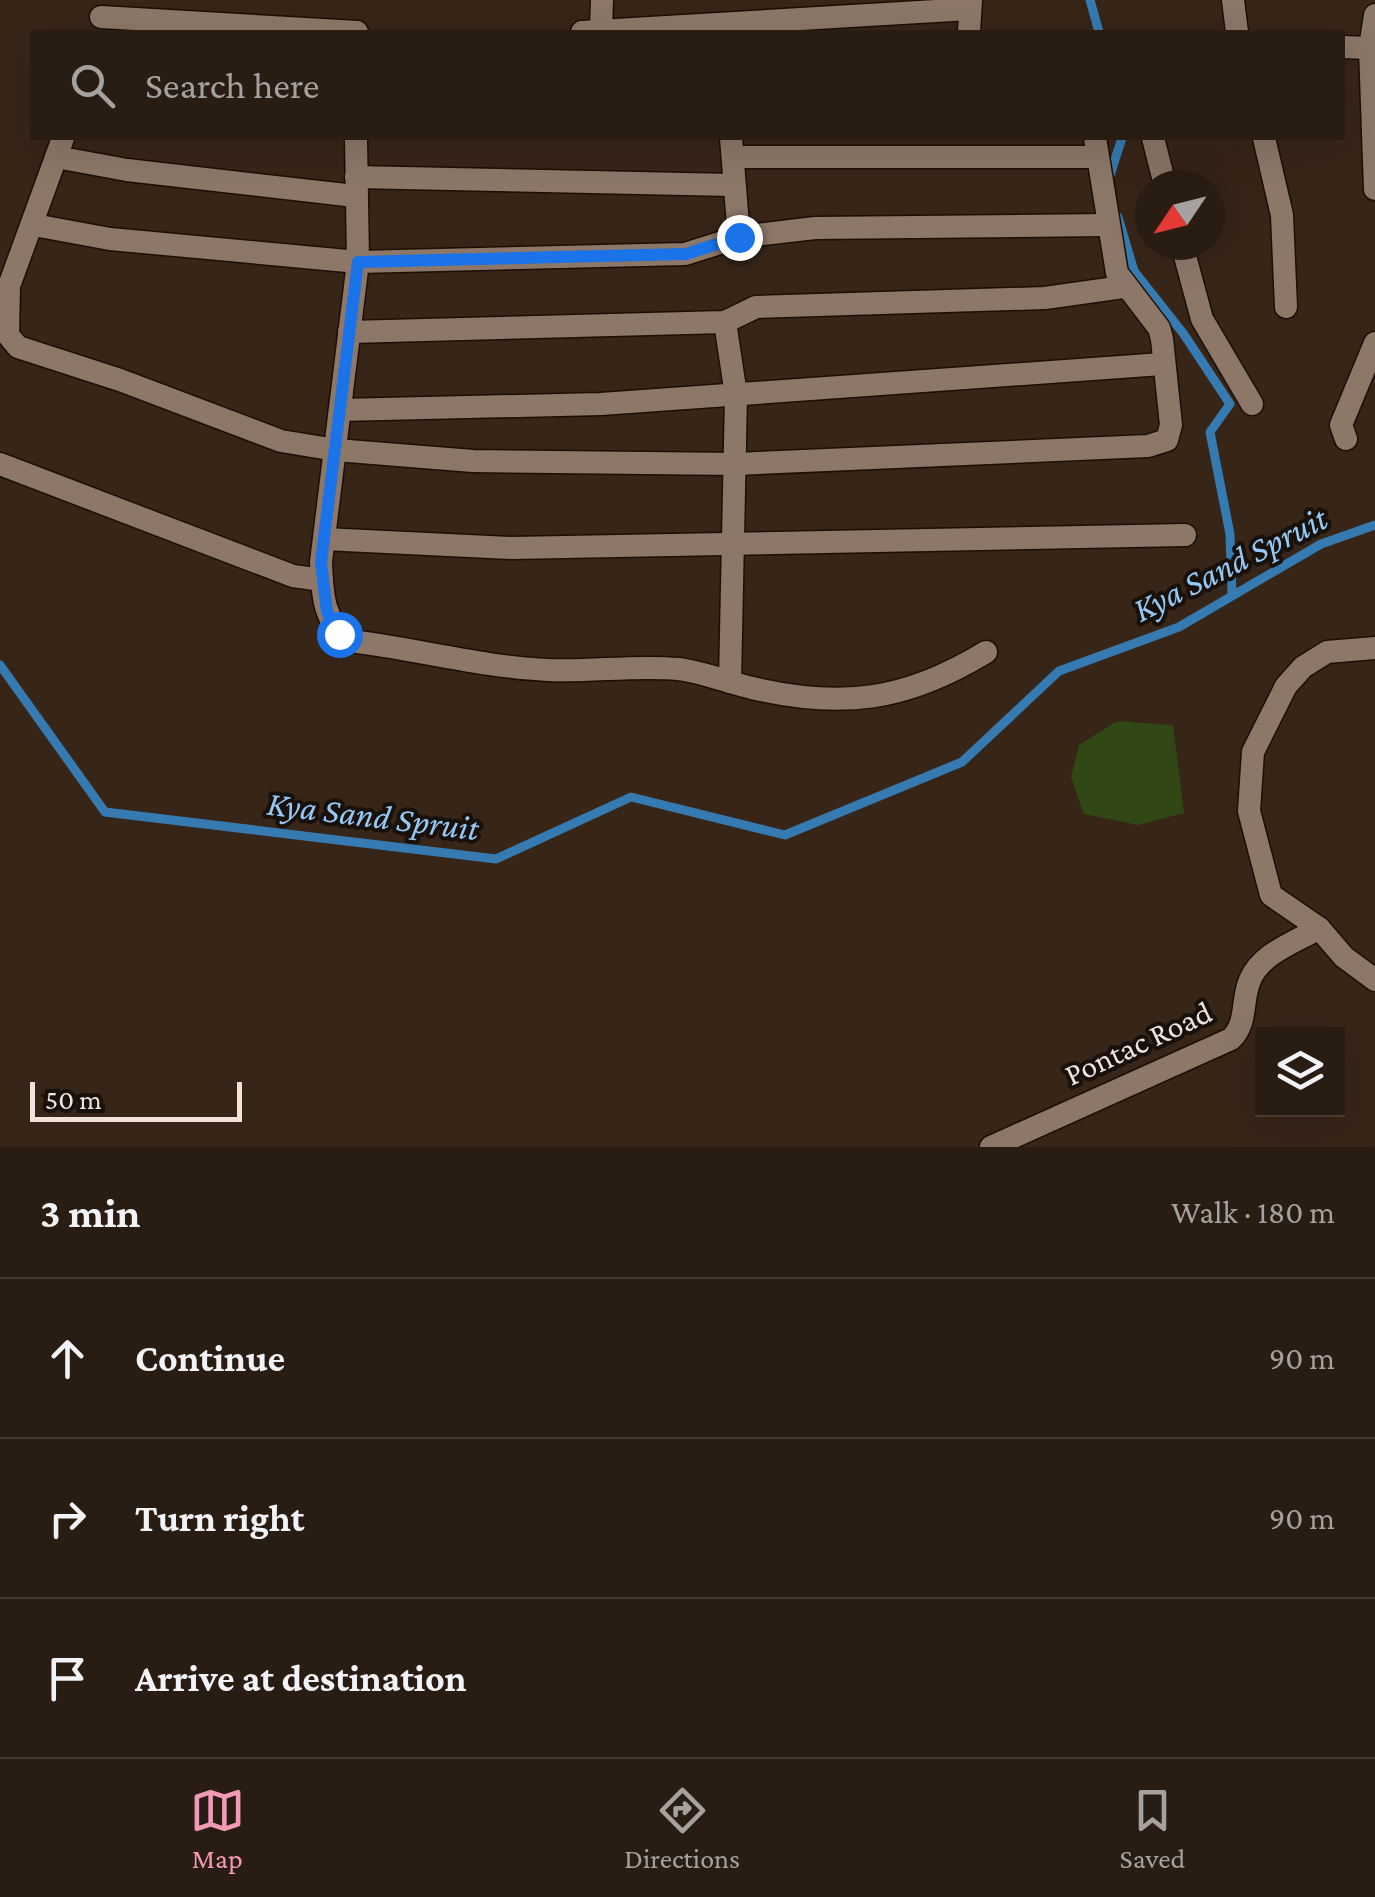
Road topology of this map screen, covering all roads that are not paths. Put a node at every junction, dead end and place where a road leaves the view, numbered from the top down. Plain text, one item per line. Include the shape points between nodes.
1 (602, 0) edge
2 (1233, 0) edge
3 (970, 14) edge
4 (1375, 14) edge
5 (101, 16) edge
6 (742, 27) edge
7 (325, 30) edge
8 (592, 30) edge
9 (630, 30) edge
10 (1238, 30) edge
11 (1345, 47) edge
12 (1370, 48) junction
13 (356, 140) edge
14 (1154, 140) edge
15 (1264, 140) edge
16 (60, 147) edge
17 (732, 147) edge
18 (1095, 147) edge
19 (1161, 170) edge
20 (732, 185) junction
21 (356, 186) junction
22 (1375, 189) edge
23 (1106, 224) junction
24 (34, 225) junction
25 (739, 237) junction
26 (1186, 260) edge
27 (358, 262) junction
28 (1123, 287) junction
29 (1286, 307) dead end
30 (725, 322) junction
31 (349, 332) junction
32 (1375, 343) edge
33 (1162, 364) junction
34 (736, 395) junction
35 (1252, 404) dead end
36 (340, 410) junction
37 (1346, 439) dead end
38 (336, 450) junction
39 (0, 464) edge
40 (736, 464) junction
41 (1185, 535) dead end
42 (324, 539) junction
43 (734, 544) junction
44 (322, 580) junction
45 (1375, 648) edge
46 (986, 652) dead end
47 (730, 682) junction
48 (1320, 928) junction
49 (1375, 980) edge
50 (991, 1147) edge

1 - 8 street
2 - 10 street
3 - 6 street
4 - 12 street
5 - 7 street
6 - 9 street
11 - 12 street
12 - 22 street
13 - 21 street
14 - 19 street
15 - 29 street via 1282,215
16 - 21 street via 126,170
16 - 24 street
17 - 18 street
17 - 20 street
18 - 23 street
20 - 21 street
20 - 25 street
21 - 27 street
23 - 25 street via 815,228
23 - 28 street
24 - 27 street via 110,239
24 - 38 street via 6,304 8,335 18,347 281,442
25 - 27 street via 686,254
26 - 35 street via 1202,319
27 - 31 street
28 - 30 street via 1045,298 756,307
28 - 33 street via 1159,328
30 - 31 street
30 - 34 street
31 - 36 street
32 - 37 street via 1341,425
33 - 34 street
33 - 40 street via 1172,425 1167,440 1155,445
34 - 36 street
34 - 40 street
36 - 38 street
38 - 40 street via 473,461
38 - 42 street
39 - 44 street via 293,576
40 - 43 street
41 - 43 street
42 - 43 street via 512,548
42 - 44 street
43 - 47 street
44 - 47 street via 332,624 351,641 504,666 678,669
45 - 48 street via 1328,652 1298,672 1250,761 1248,810 1265,884 1278,902
46 - 47 street via 878,698 792,697
48 - 49 street
48 - 50 street, Pontac Road via 1258,967 1231,1039

